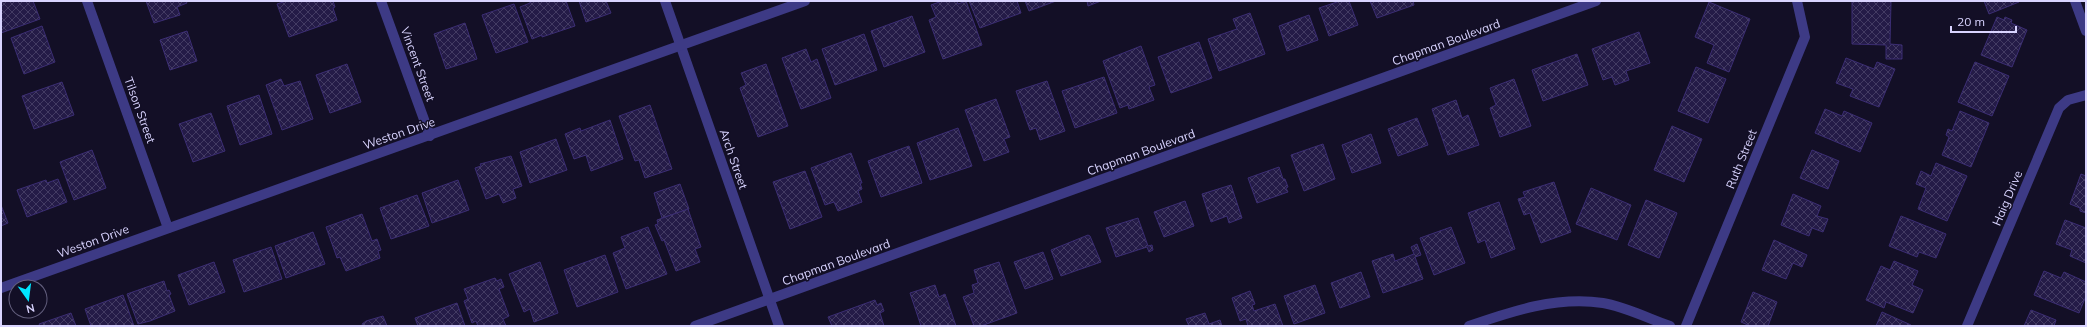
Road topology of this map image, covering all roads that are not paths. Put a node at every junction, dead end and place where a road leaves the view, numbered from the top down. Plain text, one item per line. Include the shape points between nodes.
1 (87, 1) edge
2 (381, 1) edge
3 (665, 1) edge
4 (805, 1) edge
5 (1596, 1) edge
6 (1797, 1) edge
7 (2075, 1) edge
8 (2086, 31) edge
9 (681, 45) junction
10 (2086, 95) edge
11 (430, 136) junction
12 (168, 228) junction
13 (1, 288) edge
14 (769, 300) junction
15 (695, 326) edge
16 (779, 326) edge
17 (1469, 326) edge
18 (1670, 326) edge
19 (1686, 326) edge
20 (1967, 326) edge

1 - 12 street, Tilson Street
2 - 11 street, Vincent Street
3 - 9 street, Arch Street
4 - 9 street, Weston Drive
5 - 14 street, Chapman Boulevard
6 - 19 street, Ruth Street via 1805,37
7 - 8 street
9 - 11 street, Weston Drive
9 - 14 street, Arch Street
10 - 20 street, Haig Drive via 2068,100 2059,108
11 - 12 street, Weston Drive
12 - 13 street, Weston Drive
14 - 15 street, Chapman Boulevard
14 - 16 street, Arch Street
17 - 18 street via 1505,313 1553,302 1604,303

